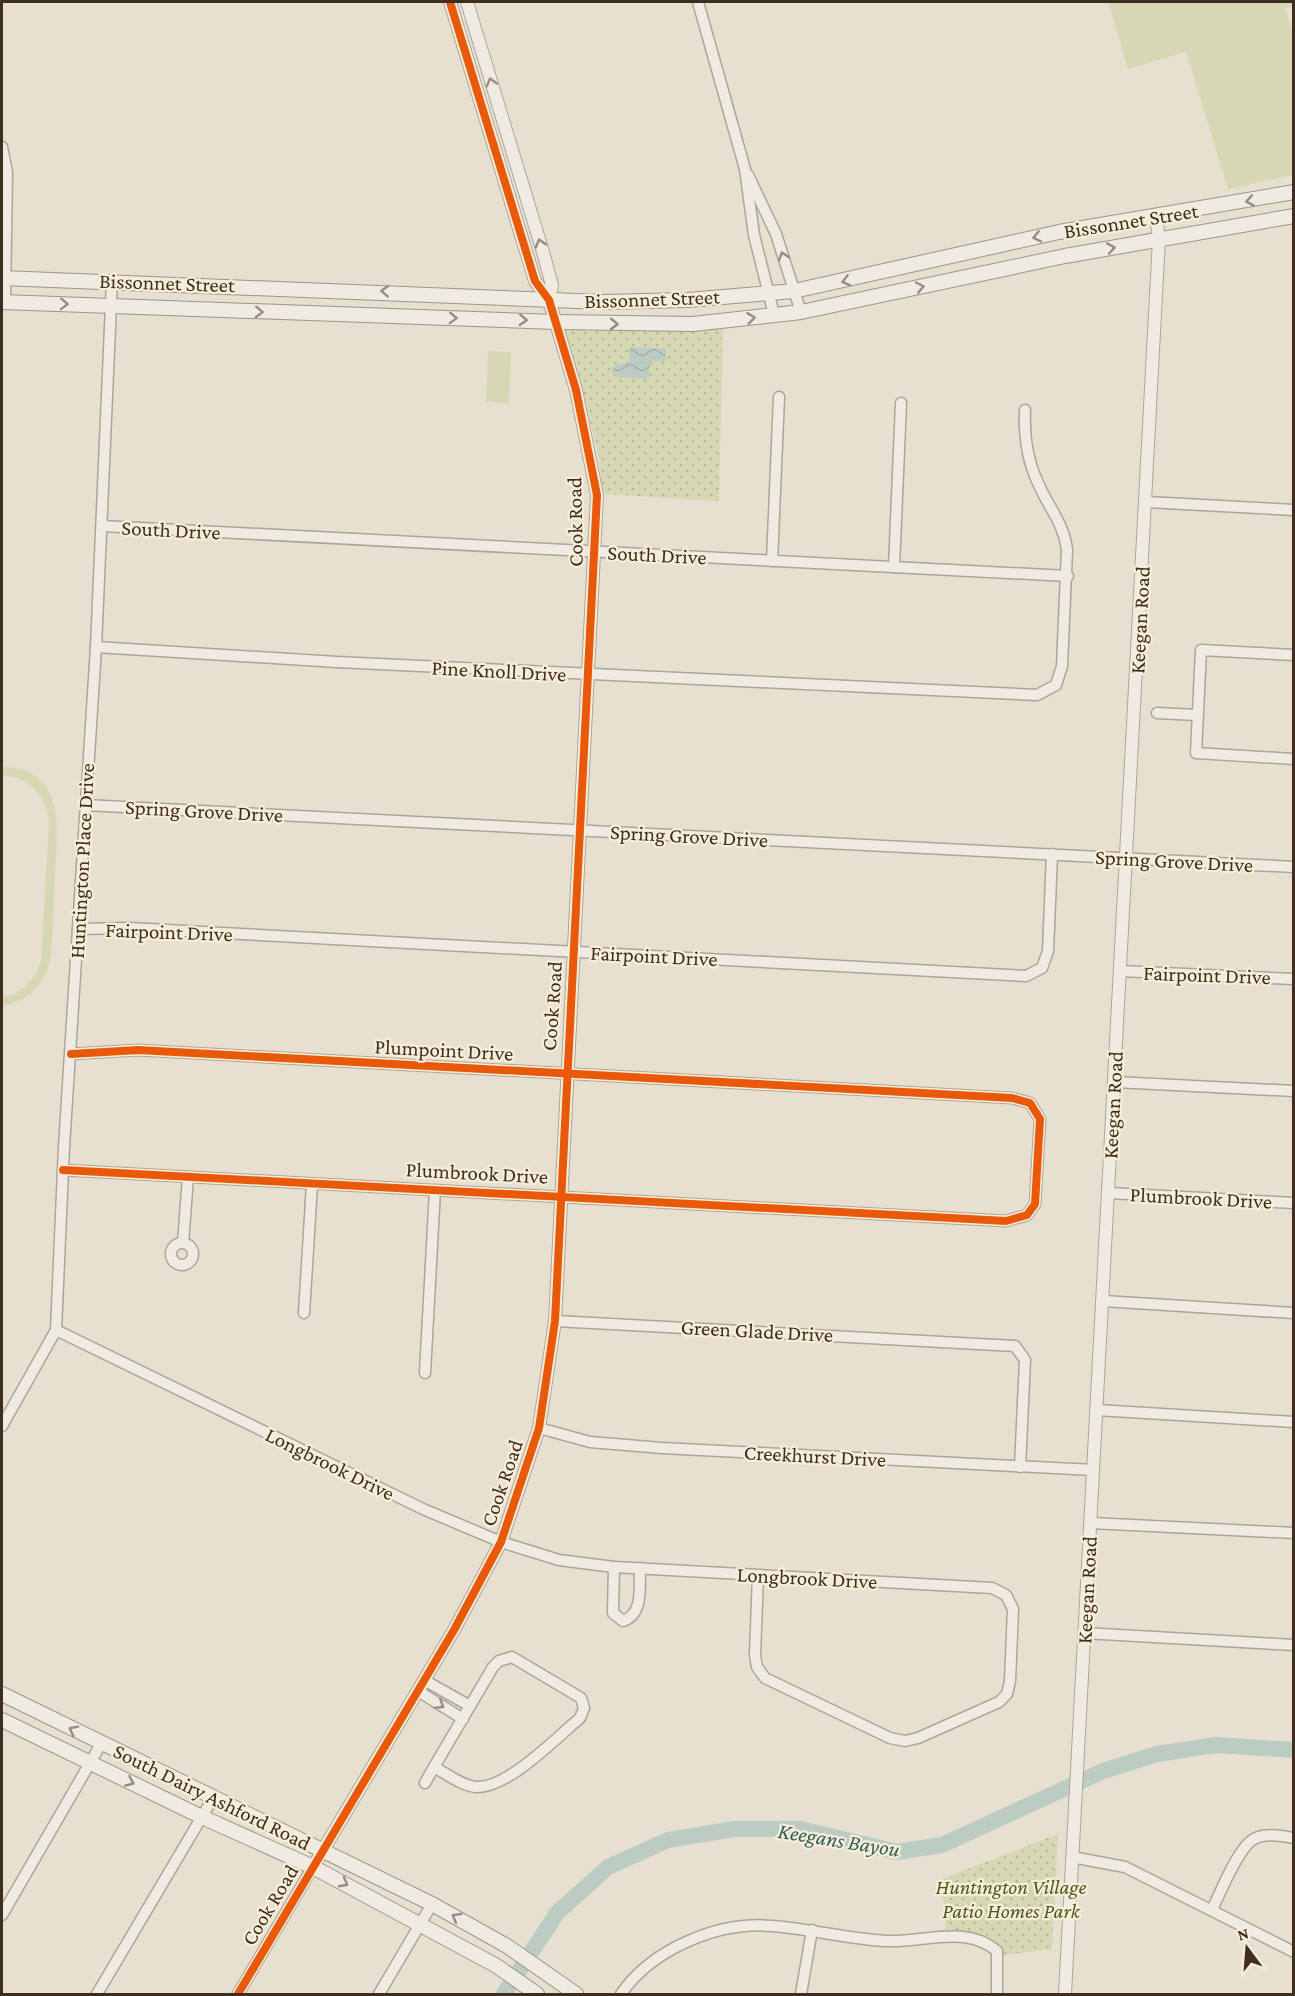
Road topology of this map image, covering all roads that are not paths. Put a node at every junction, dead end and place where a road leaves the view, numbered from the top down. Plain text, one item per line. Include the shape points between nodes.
1 (450, 2) edge
2 (467, 2) edge
3 (698, 2) edge
4 (2, 147) edge
5 (745, 169) junction
6 (4, 192) edge
7 (1293, 192) edge
8 (1156, 216) junction
9 (1293, 216) edge
10 (1059, 232) junction
11 (1159, 239) junction
12 (1065, 256) junction
13 (947, 257) junction
14 (4, 278) edge
15 (952, 280) junction
16 (112, 281) junction
17 (324, 289) junction
18 (794, 291) junction
19 (418, 293) junction
20 (768, 294) junction
21 (549, 300) junction
22 (3, 302) edge
23 (110, 306) junction
24 (801, 312) junction
25 (323, 314) junction
26 (774, 315) junction
27 (417, 317) junction
28 (556, 322) junction
29 (779, 397) dead end
30 (902, 403) dead end
31 (1025, 410) dead end
32 (1147, 502) junction
33 (1293, 510) edge
34 (102, 526) junction
35 (595, 551) junction
36 (772, 561) junction
37 (894, 567) junction
38 (1068, 576) junction
39 (96, 647) junction
40 (1293, 655) edge
41 (590, 675) junction
42 (1157, 713) dead end
43 (1197, 715) junction
44 (1293, 759) edge
45 (85, 805) junction
46 (578, 831) junction
47 (1052, 854) junction
48 (1127, 859) junction
49 (1293, 867) edge
50 (78, 930) junction
51 (574, 952) junction
52 (1121, 972) junction
53 (1293, 979) edge
54 (71, 1054) junction
55 (565, 1074) junction
56 (1115, 1082) junction
57 (1293, 1090) edge
58 (959, 1095) joint
59 (63, 1170) junction
60 (188, 1178) junction
61 (312, 1184) junction
62 (435, 1190) junction
63 (1109, 1193) junction
64 (560, 1195) junction
65 (1293, 1203) edge
66 (183, 1243) dead end
67 (1103, 1301) junction
68 (1293, 1312) edge
69 (304, 1313) dead end
70 (555, 1321) junction
71 (56, 1330) junction
72 (425, 1373) dead end
73 (1097, 1410) junction
74 (1293, 1422) edge
75 (2, 1426) edge
76 (539, 1428) junction
77 (1020, 1467) junction
78 (1093, 1470) junction
79 (1090, 1523) junction
80 (1293, 1533) edge
81 (501, 1542) junction
82 (614, 1567) junction
83 (639, 1568) junction
84 (758, 1575) junction
85 (1084, 1633) junction
86 (1293, 1645) edge
87 (421, 1685) junction
88 (2, 1694) edge
89 (470, 1706) junction
90 (463, 1719) junction
91 (2, 1720) edge
92 (101, 1744) junction
93 (89, 1764) junction
94 (434, 1767) junction
95 (425, 1782) dead end
96 (213, 1798) junction
97 (202, 1817) junction
98 (1293, 1838) edge
99 (324, 1850) junction
100 (1072, 1857) junction
101 (314, 1867) junction
102 (432, 1904) junction
103 (1212, 1910) junction
104 (2, 1914) edge
105 (421, 1924) junction
106 (813, 1930) junction
107 (1293, 1952) edge
108 (533, 1992) edge
109 (97, 1995) edge
110 (238, 1995) edge
111 (379, 1995) edge
112 (576, 1995) edge
113 (621, 1995) edge
114 (801, 1995) edge
115 (997, 1995) edge
116 (1065, 1995) edge

1 - 21 street, Cook Road via 529,263 535,281
21 -> 2 street, Cook Road via 552,285 546,263
3 - 5 street
4 - 6 street via 7,172
18 -> 5 street via 776,234
5 - 20 street via 754,235
6 - 14 street
7 -> 8 main road, Bissonnet Street
8 - 10 main road, Bissonnet Street
8 - 11 street, Keegan Road
9 - 11 main road, Bissonnet Street
10 - 12 main road
10 -> 13 main road, Bissonnet Street
12 -> 11 main road, Bissonnet Street
11 - 32 street, Keegan Road
12 - 15 main road, Bissonnet Street
13 - 15 main road
13 -> 18 main road, Bissonnet Street
14 - 16 main road, Bissonnet Street
14 - 22 street
24 -> 15 main road, Bissonnet Street
16 - 17 main road, Bissonnet Street
16 - 23 street, Huntington Place Drive
19 -> 17 main road, Bissonnet Street
17 - 25 main road
18 - 20 main road, Bissonnet Street
18 - 24 street
19 - 21 main road, Bissonnet Street
19 - 27 main road
20 - 21 main road, Bissonnet Street via 627,302
20 - 26 street
21 - 28 street, Cook Road
22 -> 23 main road, Bissonnet Street
23 -> 25 main road, Bissonnet Street
23 - 34 street, Huntington Place Drive
24 - 26 main road, Bissonnet Street
25 - 27 main road, Bissonnet Street
28 -> 26 main road, Bissonnet Street via 693,324
27 -> 28 main road, Bissonnet Street
28 - 35 street, Cook Road via 590,448 597,495
29 - 36 street
30 - 37 street
31 - 38 street via 1024,429 1038,483 1065,533
32 - 33 street
32 - 48 street, Keegan Road
34 - 35 street, South Drive
34 - 39 street, Huntington Place Drive
35 - 36 street, South Drive
35 - 41 street, Cook Road
36 - 37 street, South Drive
37 - 38 street, South Drive
38 - 41 street, Pine Knoll Drive via 1062,666 1056,686 1037,695
39 - 41 street, Pine Knoll Drive
39 - 45 street, Huntington Place Drive
40 - 43 street via 1201,650
41 - 46 street, Cook Road
42 - 43 street
43 - 44 street via 1196,753
45 - 46 street, Spring Grove Drive
45 - 50 street, Huntington Place Drive
46 - 47 street, Spring Grove Drive
46 - 51 street, Cook Road
47 - 48 street, Spring Grove Drive
47 - 51 street, Fairpoint Drive via 1048,951 1042,968 1026,976
48 - 49 street, Spring Grove Drive
48 - 52 street, Keegan Road
50 - 51 street, Fairpoint Drive via 129,928
50 - 54 street, Huntington Place Drive
51 - 55 street, Cook Road
52 - 53 street, Fairpoint Drive
52 - 56 street, Keegan Road
54 - 55 street, Plumpoint Drive via 138,1050
54 - 59 street, Huntington Place Drive
55 - 58 street, Plumpoint Drive
55 - 64 street, Cook Road
56 - 57 street
56 - 63 street, Keegan Road
58 - 64 street, Plumbrook Drive via 1030,1103 1040,1119 1035,1204 1027,1215 1006,1221
59 - 60 street, Plumbrook Drive
59 - 71 street, Huntington Place Drive
60 - 61 street, Plumbrook Drive
60 - 66 street
61 - 62 street, Plumbrook Drive
61 - 69 street
62 - 64 street, Plumbrook Drive
62 - 72 street
63 - 65 street, Plumbrook Drive
63 - 67 street, Keegan Road
64 - 70 street, Cook Road
67 - 68 street
67 - 73 street, Keegan Road
70 - 76 street, Cook Road
70 - 77 street, Green Glade Drive via 1015,1346 1025,1360
71 - 75 street, Huntington Place Drive
71 - 81 street, Longbrook Drive via 423,1509
73 - 74 street
73 - 78 street, Keegan Road
76 - 77 street, Creekhurst Drive via 590,1442 662,1448
76 - 81 street, Cook Road
77 - 78 street, Creekhurst Drive
78 - 79 street, Keegan Road
79 - 80 street
79 - 85 street, Keegan Road
81 - 82 street, Longbrook Drive via 560,1560
81 - 87 street, Cook Road
82 - 83 street, Longbrook Drive
82 - 83 street via 613,1612 623,1622 631,1619 638,1608
83 - 84 street, Longbrook Drive
84 - 84 street, Longbrook Drive via 754,1655 765,1678 890,1738 905,1741 999,1702 1007,1694 1013,1609 1006,1594 992,1588
85 - 86 street
85 - 100 street, Keegan Road
87 - 89 street
87 -> 90 street
87 - 99 street, Cook Road
92 -> 88 main road, South Dairy Ashford Road
89 - 90 street
89 - 94 street via 493,1668 499,1661 512,1657 578,1694 584,1708 580,1718 496,1784 466,1785
90 - 94 street
91 - 93 main road, South Dairy Ashford Road
92 - 93 street
92 - 96 main road, South Dairy Ashford Road
93 -> 97 main road, South Dairy Ashford Road
93 - 104 street
94 - 95 street
96 - 97 street
96 - 99 main road, South Dairy Ashford Road
97 - 101 main road, South Dairy Ashford Road
97 - 109 street
98 - 103 street via 1254,1838 1244,1847
99 - 101 street, Cook Road
99 - 102 main road, South Dairy Ashford Road
100 - 103 street via 1125,1867
100 - 116 street, Keegan Road
101 -> 105 main road, South Dairy Ashford Road
101 - 110 street, Cook Road
102 - 105 street
112 -> 102 main road, South Dairy Ashford Road via 507,1946
103 - 107 street
105 - 108 main road, South Dairy Ashford Road via 495,1965
105 - 111 street
106 - 113 street via 770,1925 736,1928 690,1940 649,1964
106 - 114 street
106 - 115 street via 888,1941 964,1936 992,1947 998,1956

